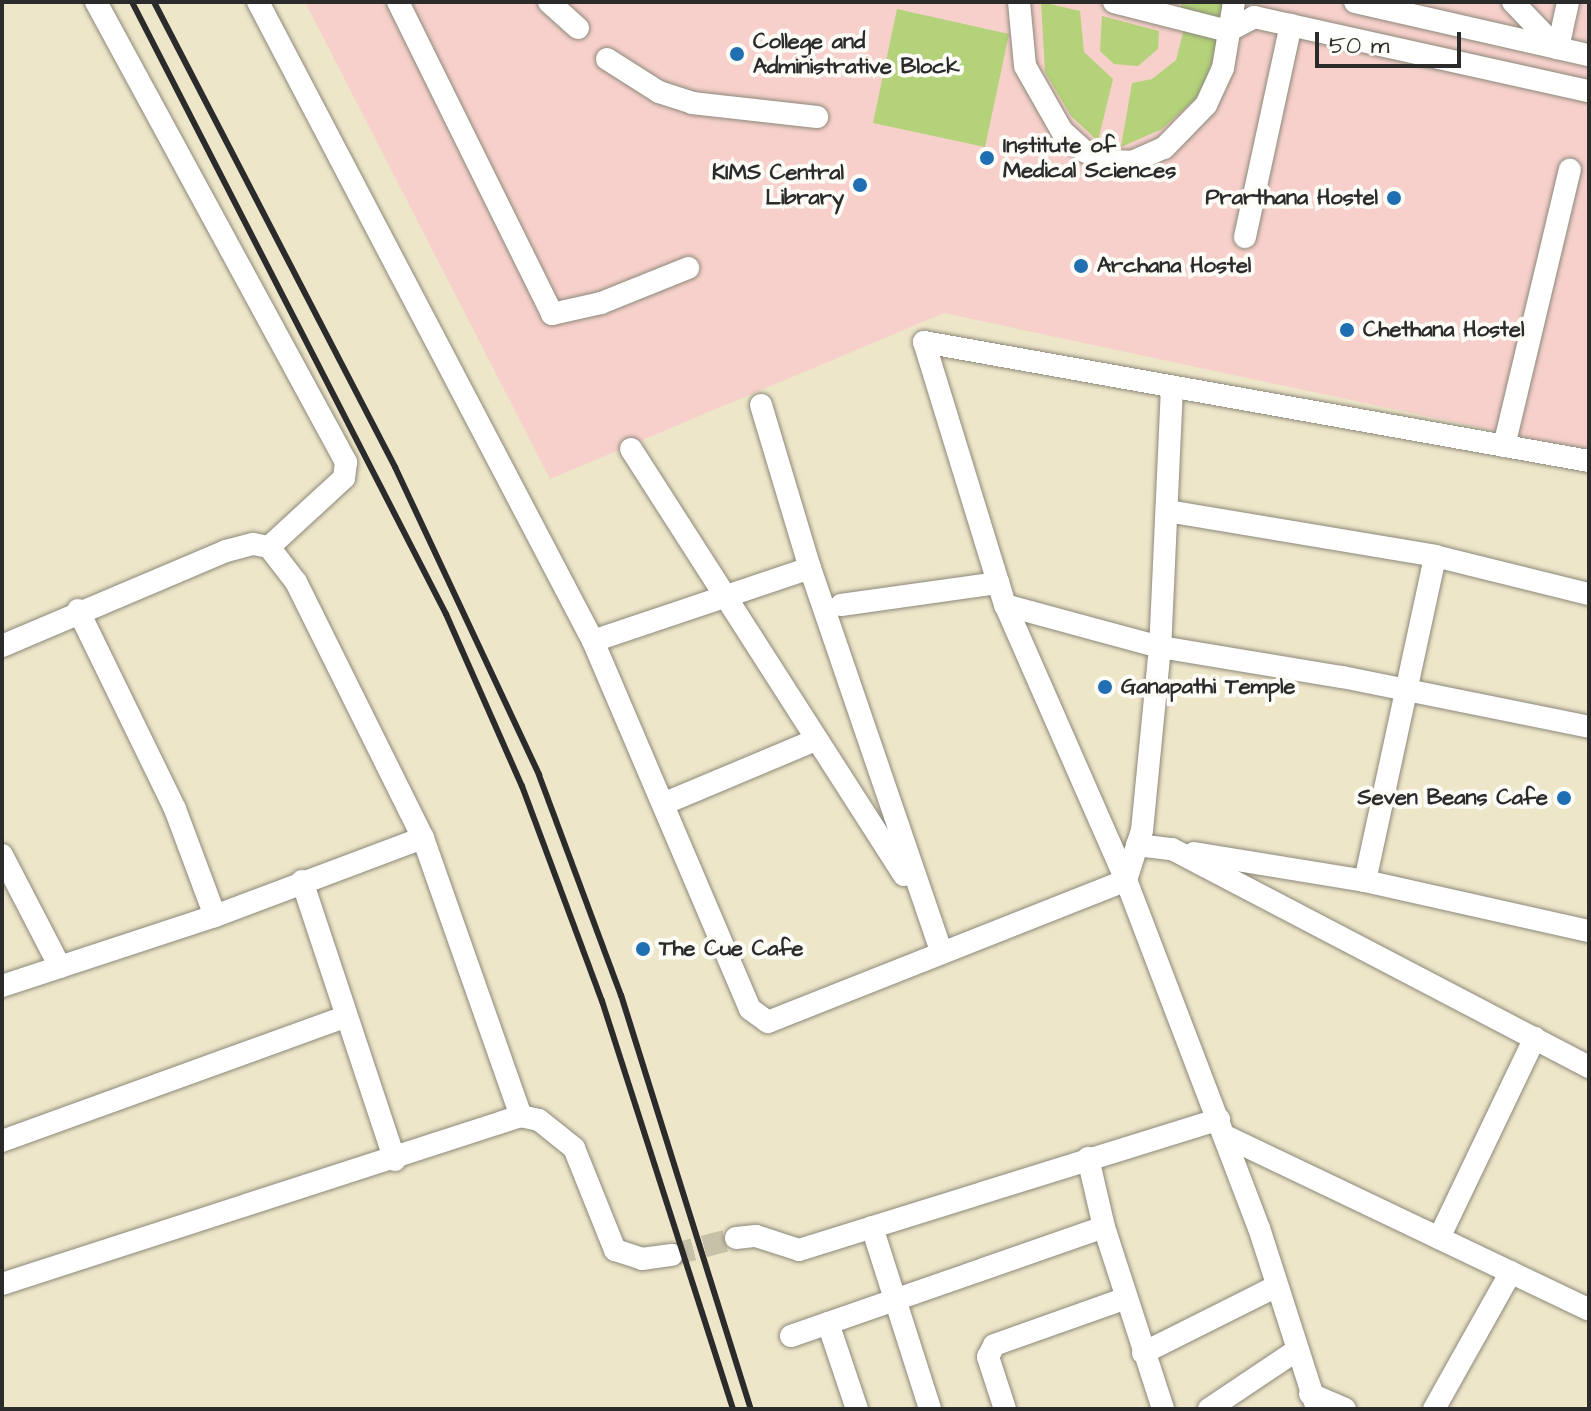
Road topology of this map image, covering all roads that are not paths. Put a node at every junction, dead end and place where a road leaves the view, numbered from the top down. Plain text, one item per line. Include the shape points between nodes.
1 (96, 2) edge
2 (258, 2) edge
3 (398, 2) edge
4 (549, 2) edge
5 (1019, 2) edge
6 (1114, 2) edge
7 (1234, 2) edge
8 (1355, 2) edge
9 (1513, 2) edge
10 (1568, 2) edge
11 (1441, 13) edge
12 (1291, 25) junction
13 (578, 28) dead end
14 (1228, 31) junction
15 (1558, 48) junction
16 (1589, 55) edge
17 (607, 59) dead end
18 (1589, 91) edge
19 (817, 117) dead end
20 (1570, 170) dead end
21 (1245, 237) dead end
22 (688, 268) dead end
23 (1172, 387) junction
24 (761, 405) dead end
25 (1504, 446) junction
26 (631, 449) dead end
27 (1589, 461) edge
28 (1167, 511) junction
29 (269, 547) junction
30 (1435, 556) junction
31 (810, 568) junction
32 (998, 583) junction
33 (1589, 594) edge
34 (724, 596) junction
35 (841, 605) dead end
36 (1005, 605) junction
37 (78, 610) junction
38 (593, 641) junction
39 (2, 646) edge
40 (1160, 647) junction
41 (1404, 691) junction
42 (1589, 727) edge
43 (815, 740) junction
44 (663, 804) junction
45 (423, 838) junction
46 (1137, 845) junction
47 (1172, 849) junction
48 (2, 855) edge
49 (1126, 880) junction
50 (302, 881) junction
51 (1365, 881) junction
52 (923, 903) junction
53 (215, 916) junction
54 (1589, 931) edge
55 (941, 950) junction
56 (60, 967) junction
57 (2, 986) edge
58 (345, 1017) junction
59 (1535, 1038) junction
60 (1589, 1067) edge
61 (521, 1116) junction
62 (1222, 1127) junction
63 (2, 1141) edge
64 (1088, 1158) junction
65 (395, 1160) junction
66 (872, 1227) junction
67 (1104, 1227) junction
68 (736, 1238) tunnel mouth
69 (1439, 1238) junction
70 (672, 1255) tunnel mouth
71 (1511, 1272) junction
72 (2, 1284) edge
73 (1277, 1286) junction
74 (1124, 1299) junction
75 (896, 1300) junction
76 (1589, 1310) edge
77 (828, 1323) junction
78 (791, 1336) dead end
79 (1297, 1350) junction
80 (1143, 1353) junction
81 (1314, 1401) edge
82 (857, 1409) edge
83 (930, 1409) edge
84 (1005, 1409) edge
85 (1163, 1409) edge
86 (1209, 1409) edge
87 (1345, 1409) edge
88 (1434, 1409) edge

1 - 29 street via 346,462 344,478
2 - 38 street
3 - 22 street via 552,314 601,303
4 - 13 street
5 - 14 street via 1025,66 1042,100 1073,141 1108,161 1132,162 1164,148 1187,129 1206,105 1223,68
6 - 14 street
7 - 14 street
8 - 11 street
9 - 15 street
10 - 15 street
11 - 15 street
12 - 14 street via 1254,17
12 - 18 street
12 - 21 street
15 - 16 street
17 - 19 street via 659,92 692,103
20 - 25 street
23 - 25 street
23 - 28 street
23 - 32 street via 924,342
24 - 31 street
25 - 27 street
26 - 34 street
28 - 30 street
28 - 40 street
29 - 37 street via 253,544 226,551
29 - 45 street via 296,582
30 - 33 street
30 - 41 street
31 - 34 street
31 - 52 street
32 - 35 street
32 - 36 street
34 - 38 street
34 - 43 street
36 - 40 street
36 - 49 street
37 - 39 street
37 - 53 street via 175,809
38 - 44 street
40 - 41 street
40 - 46 street
41 - 42 street
41 - 51 street
43 - 44 street
43 - 52 street
44 - 55 street via 750,1009 768,1022
45 - 50 street
45 - 61 street
46 - 47 street
46 - 49 street
47 - 51 street
47 - 59 street
48 - 56 street
49 - 55 street
49 - 62 street
50 - 53 street
50 - 58 street
51 - 54 street
52 - 55 street
53 - 56 street
56 - 57 street
58 - 63 street
58 - 65 street
59 - 60 street
59 - 69 street
61 - 65 street
61 - 70 street via 539,1120 574,1148 615,1250 642,1259
62 - 64 street
62 - 69 street
62 - 73 street
64 - 66 street
64 - 67 street
65 - 72 street
66 - 68 street via 799,1250 756,1236
66 - 75 street
67 - 74 street
67 - 75 street
69 - 71 street
71 - 76 street
71 - 88 street
73 - 79 street
73 - 80 street
74 - 80 street
74 - 84 street via 994,1345 988,1357
75 - 77 street
75 - 83 street
77 - 78 street
77 - 82 street
79 - 81 street
79 - 86 street
80 - 85 street
81 - 87 street

